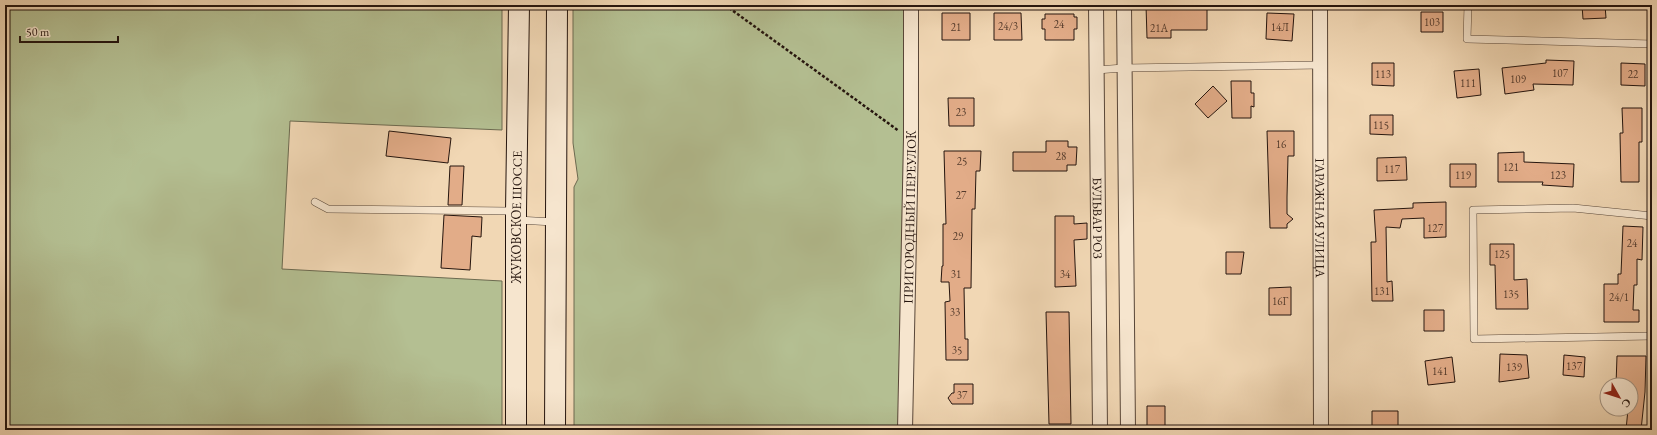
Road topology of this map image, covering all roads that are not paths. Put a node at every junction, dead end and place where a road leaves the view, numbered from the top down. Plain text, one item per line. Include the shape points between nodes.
1 (518, 5) edge
2 (557, 5) edge
3 (911, 5) edge
4 (1096, 5) edge
5 (1124, 5) edge
6 (1320, 5) edge
7 (1468, 5) edge
8 (1652, 44) edge
9 (1320, 65) junction
10 (1124, 68) junction
11 (1096, 70) junction
12 (315, 202) dead end
13 (516, 216) junction
14 (1652, 216) edge
15 (554, 222) junction
16 (1652, 336) edge
17 (516, 430) edge
18 (555, 430) edge
19 (905, 430) edge
20 (1100, 430) edge
21 (1128, 430) edge
22 (1321, 430) edge

1 - 13 main road, ЖУКОВСКОЕ ШОССЕ
2 - 15 main road
3 - 19 street, ПРИГОРОДНЫЙ ПЕРЕУЛОК
4 - 11 street, БУЛЬВАР РОЗ
5 - 10 street
6 - 9 street, ГАРАЖНАЯ УЛИЦА
7 - 8 lane via 1467,39
9 - 10 lane
9 - 22 street, ГАРАЖНАЯ УЛИЦА
10 - 11 lane
10 - 21 street
11 - 20 street, БУЛЬВАР РОЗ
12 - 13 lane via 328,209
13 - 15 lane
13 - 17 main road, ЖУКОВСКОЕ ШОССЕ
14 - 16 lane via 1573,208 1473,210 1474,339
15 - 18 main road

